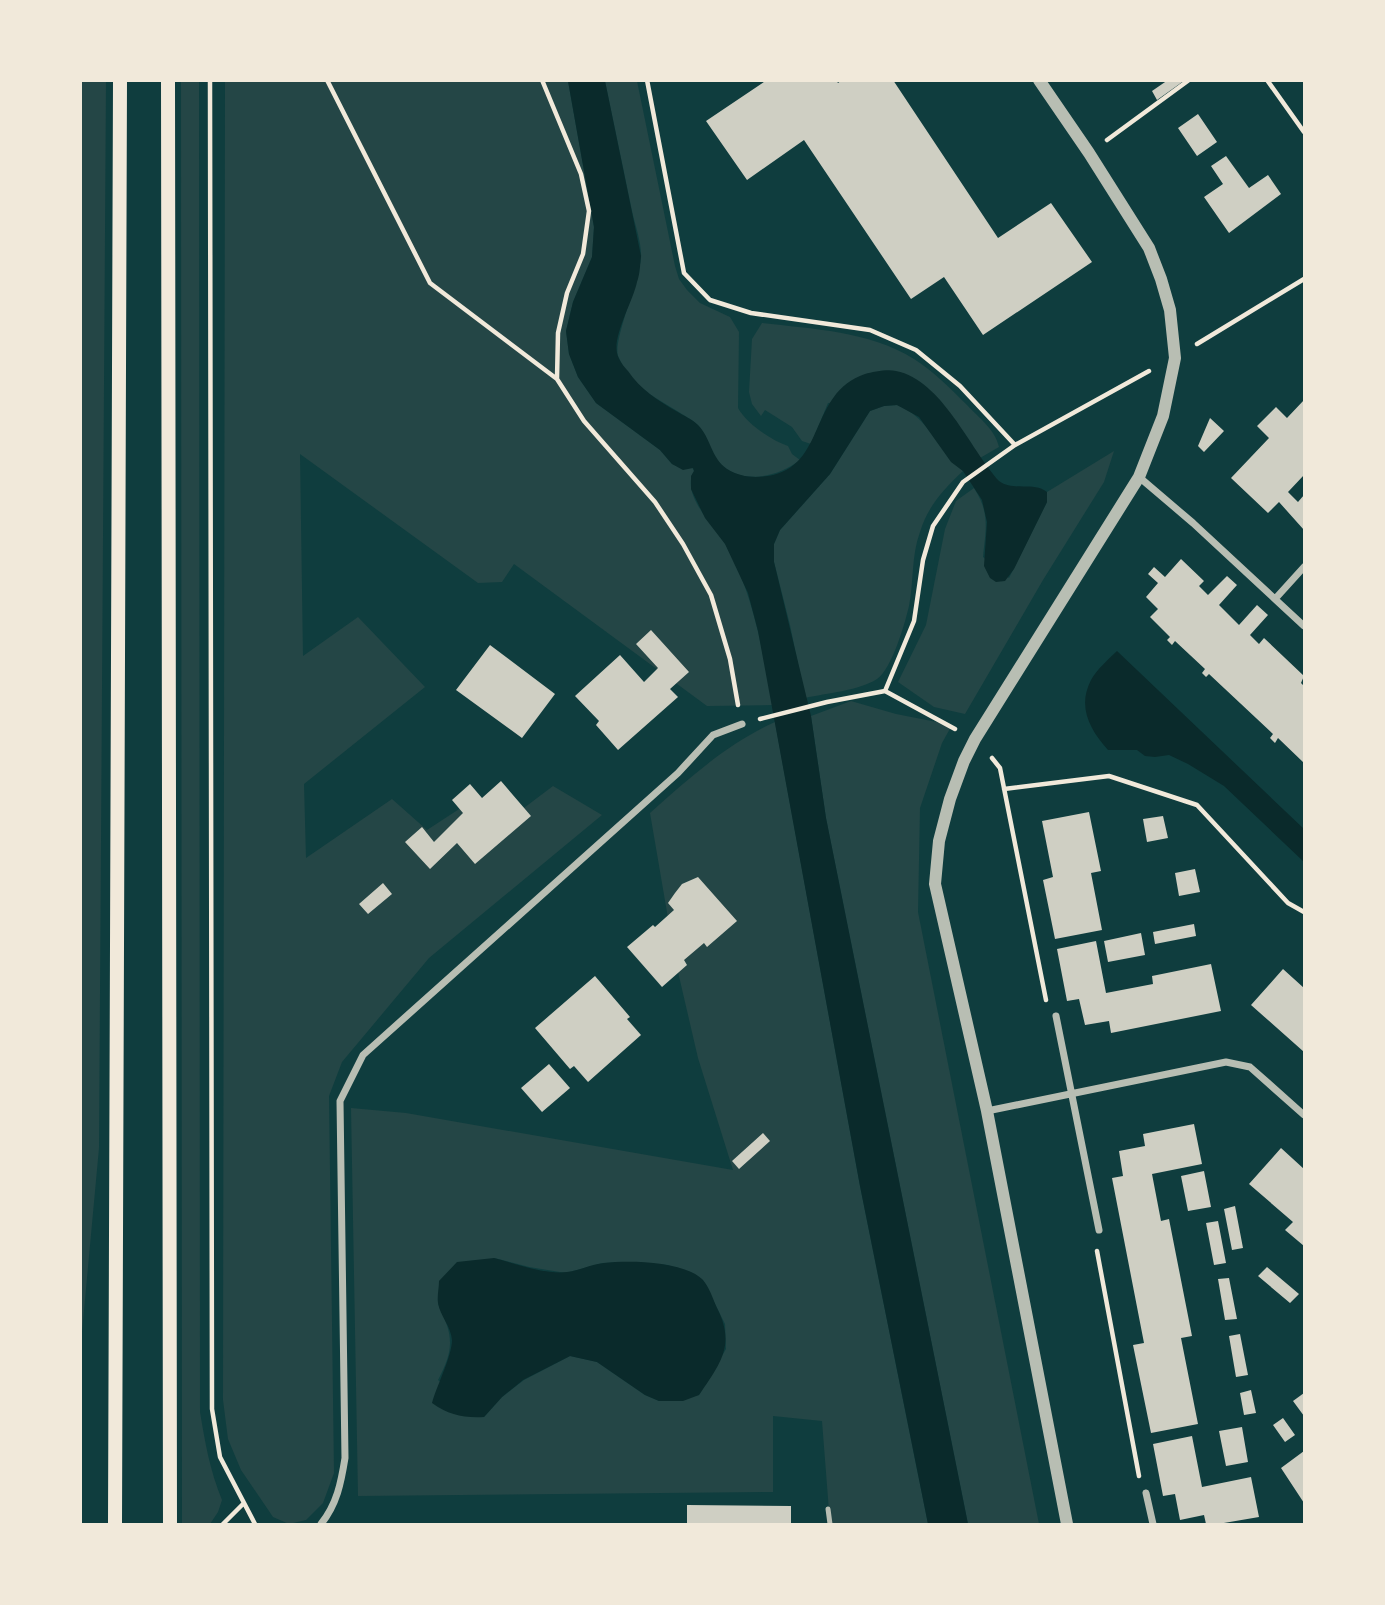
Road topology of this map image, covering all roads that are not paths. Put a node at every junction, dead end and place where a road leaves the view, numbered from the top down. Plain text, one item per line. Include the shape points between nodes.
1 (120, 80) edge
2 (168, 80) edge
3 (1039, 80) edge
4 (1139, 477) junction
5 (1304, 567) edge
6 (1275, 598) junction
7 (1304, 626) edge
8 (742, 723) road end
9 (1056, 1016) road end
10 (1072, 1093) junction
11 (987, 1111) junction
12 (1304, 1115) edge
13 (1099, 1230) road end
14 (1146, 1493) road end
15 (828, 1510) dead end
16 (115, 1524) edge
17 (170, 1524) edge
18 (321, 1524) edge
19 (830, 1524) edge
20 (1066, 1524) edge
21 (1153, 1524) edge

1 - 16 main road
2 - 17 main road
3 - 4 street via 1141,234 1156,263 1170,310 1175,358 1163,416
4 - 6 street
4 - 11 street via 975,739 939,841 935,884
5 - 6 street
6 - 7 street
8 - 18 street via 713,735 678,773 363,1055 340,1101 345,1458 338,1497
9 - 10 street
10 - 11 street
10 - 12 street via 1226,1062 1250,1067
10 - 13 street
11 - 20 street
14 - 21 street
15 - 19 lane

